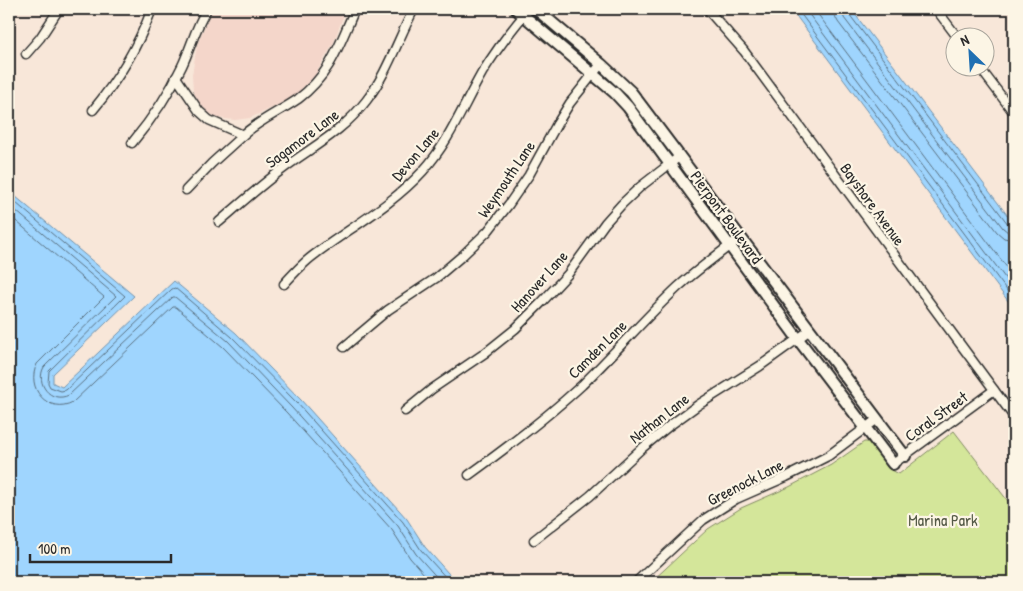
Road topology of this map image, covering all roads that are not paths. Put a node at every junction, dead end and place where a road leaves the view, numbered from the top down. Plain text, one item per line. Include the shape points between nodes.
1 (59, 9) edge
2 (152, 9) edge
3 (207, 9) edge
4 (355, 9) edge
5 (414, 9) edge
6 (536, 9) edge
7 (707, 9) edge
8 (936, 9) edge
9 (523, 11) edge
10 (950, 28) edge
11 (26, 54) dead end
12 (601, 64) junction
13 (593, 74) junction
14 (176, 77) junction
15 (988, 78) edge
16 (93, 110) dead end
17 (1014, 113) edge
18 (243, 136) junction
19 (132, 143) dead end
20 (680, 156) junction
21 (670, 163) junction
22 (186, 190) dead end
23 (219, 222) dead end
24 (741, 237) junction
25 (729, 246) junction
26 (284, 284) dead end
27 (810, 330) junction
28 (798, 339) junction
29 (344, 347) dead end
30 (994, 390) junction
31 (405, 412) dead end
32 (1014, 417) edge
33 (876, 420) junction
34 (865, 428) junction
35 (904, 456) junction
36 (893, 464) joint
37 (468, 475) dead end
38 (534, 540) dead end
39 (636, 582) edge

1 - 11 street
2 - 16 street via 130,58
3 - 14 street
4 - 18 street via 327,70 298,99 255,124
5 - 23 street, Sagamore Lane via 380,79 352,117
6 - 12 street, Pierpont Boulevard
7 - 30 street, Bayshore Avenue via 744,52
8 - 10 street
9 - 13 street, Pierpont Boulevard
9 - 26 street, Devon Lane via 481,75 441,149 424,170 384,207 312,256
12 - 13 street, Weymouth Lane
12 - 20 street, Pierpont Boulevard via 631,92
13 - 21 street, Pierpont Boulevard via 628,107
13 - 29 street, Weymouth Lane via 570,103 519,190 488,231 436,278 388,310
14 - 18 street via 209,120
14 - 19 street via 155,114
15 - 17 street
18 - 22 street
20 - 21 street, Hanover Lane
20 - 24 street, Pierpont Boulevard
21 - 25 street, Pierpont Boulevard
21 - 31 street, Hanover Lane via 622,204 568,274 514,329
24 - 25 street, Camden Lane
24 - 27 street, Pierpont Boulevard
25 - 28 street, Pierpont Boulevard
25 - 37 street, Camden Lane via 678,288 550,414
27 - 28 street, Nathan Lane
27 - 33 street, Pierpont Boulevard
28 - 34 street, Pierpont Boulevard
28 - 38 street, Nathan Lane via 669,426 590,496
30 - 32 street, Bayshore Avenue
30 - 35 street, Coral Street
33 - 34 street, Greenock Lane
33 - 35 street, Pierpont Boulevard
34 - 36 street, Pierpont Boulevard
34 - 39 street, Greenock Lane via 828,456 736,499 703,520
35 - 36 street, Coral Street

